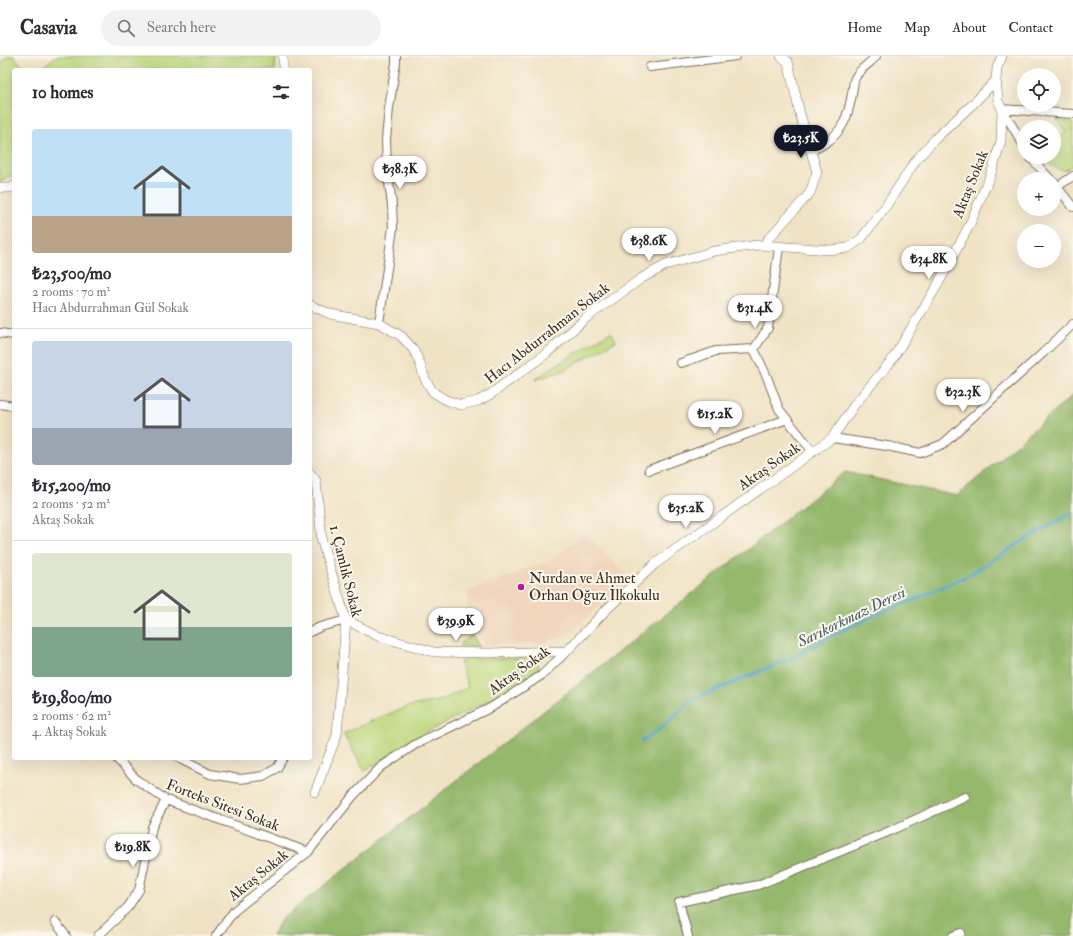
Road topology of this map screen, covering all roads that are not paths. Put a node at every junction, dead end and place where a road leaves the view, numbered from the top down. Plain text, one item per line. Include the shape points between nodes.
1 (283, 56) edge
2 (396, 56) edge
3 (736, 56) edge
4 (781, 56) edge
5 (876, 56) edge
6 (1002, 56) edge
7 (680, 60) edge
8 (650, 67) dead end
9 (283, 68) edge
10 (996, 80) junction
11 (1002, 109) junction
12 (1073, 114) edge
13 (1017, 134) edge
14 (810, 150) junction
15 (1036, 164) edge
16 (1044, 172) edge
17 (1073, 176) edge
18 (1061, 182) edge
19 (0, 187) edge
20 (12, 188) edge
21 (1061, 191) edge
22 (1073, 207) edge
23 (764, 245) junction
24 (779, 247) junction
25 (312, 306) edge
26 (379, 323) junction
27 (1073, 324) edge
28 (0, 333) edge
29 (12, 335) edge
30 (754, 349) junction
31 (681, 363) dead end
32 (0, 404) edge
33 (12, 406) edge
34 (787, 419) junction
35 (832, 438) junction
36 (812, 452) junction
37 (649, 470) dead end
38 (312, 476) edge
39 (346, 620) junction
40 (312, 631) edge
41 (567, 651) junction
42 (118, 760) edge
43 (182, 760) edge
44 (283, 760) edge
45 (315, 792) dead end
46 (965, 797) dead end
47 (166, 800) junction
48 (308, 852) junction
49 (55, 922) dead end
50 (66, 936) edge
51 (98, 936) edge
52 (216, 936) edge
53 (688, 936) edge

1 - 9 street
2 - 26 street via 386,140 393,228
3 - 7 street
4 - 14 street via 788,62
5 - 14 street via 858,71 840,131 832,139
6 - 10 street
7 - 8 street
10 - 11 street, Aktaş Sokak via 998,101
10 - 24 street, Hacı Abdurrahman Sokak via 916,160 861,239 848,248 831,250
11 - 12 street
11 - 13 street
11 - 35 street, Aktaş Sokak via 1001,141 970,224 937,286 892,360
14 - 23 street via 817,172 810,193
15 - 16 street
17 - 18 street
19 - 20 street
21 - 22 street
23 - 24 street, Hacı Abdurrahman Sokak
23 - 26 street, Hacı Abdurrahman Sokak via 714,251 666,265 642,278 586,318 547,353 491,394 478,401 461,405 433,392 412,349 401,336
24 - 30 street via 768,328
25 - 26 street, Hacı Abdurrahman Sokak via 330,314
27 - 35 street via 943,444 920,453
28 - 29 street
30 - 31 street via 716,351
30 - 34 street via 780,409
32 - 33 street
34 - 36 street
34 - 37 street
35 - 36 street, Aktaş Sokak
36 - 41 street, Aktaş Sokak via 655,564
38 - 39 street, 1. Çamlık Sokak via 316,481 322,542
39 - 40 street
39 - 41 street via 378,636 434,652
39 - 45 street, 1. Çamlık Sokak via 337,735
41 - 48 street, Aktaş Sokak via 542,675 492,707 416,744 380,767 356,792
42 - 47 street, Forteks Sitesi Sokak via 137,780
43 - 44 street, Forteks Sitesi Sokak via 210,774 240,779 263,776 277,768
46 - 53 street via 758,886 679,902
47 - 48 street, Forteks Sitesi Sokak
47 - 51 street via 152,827 139,890 128,907
48 - 52 street, Aktaş Sokak via 234,911
49 - 50 street

